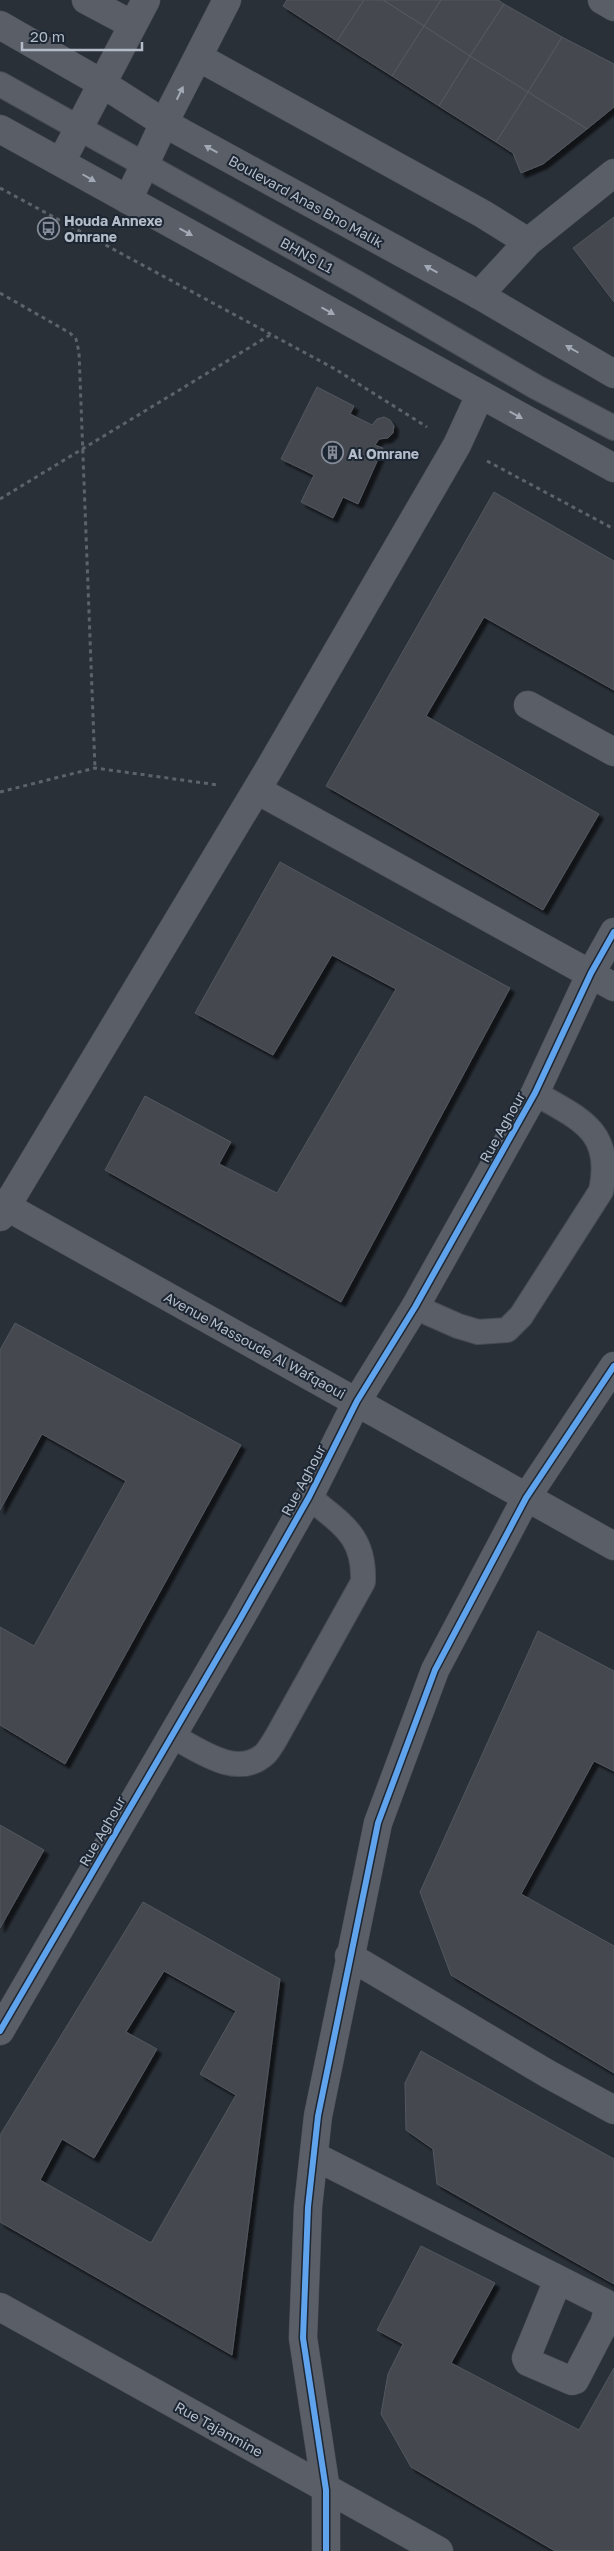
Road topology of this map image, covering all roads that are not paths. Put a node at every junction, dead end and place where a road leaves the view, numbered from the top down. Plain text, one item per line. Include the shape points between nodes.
1 (86, 0) edge
2 (146, 0) edge
3 (227, 0) edge
4 (602, 0) edge
5 (614, 7) edge
6 (0, 25) edge
7 (133, 25) junction
8 (198, 57) junction
9 (0, 75) edge
10 (0, 84) edge
11 (103, 84) junction
12 (164, 122) junction
13 (81, 124) junction
14 (0, 129) edge
15 (146, 160) junction
16 (61, 162) junction
17 (614, 173) edge
18 (128, 200) junction
19 (528, 242) junction
20 (479, 295) junction
21 (614, 374) edge
22 (480, 395) junction
23 (614, 416) edge
24 (614, 428) edge
25 (614, 468) edge
26 (528, 705) dead end
27 (614, 752) edge
28 (256, 790) junction
29 (614, 932) edge
30 (603, 980) edge
31 (536, 1093) junction
32 (2, 1208) edge
33 (414, 1307) junction
34 (614, 1366) edge
35 (357, 1401) junction
36 (309, 1497) junction
37 (526, 1498) junction
38 (614, 1546) edge
39 (172, 1736) junction
40 (349, 1956) junction
41 (0, 2031) edge
42 (614, 2110) edge
43 (314, 2156) junction
44 (558, 2280) dead end
45 (0, 2307) edge
46 (326, 2490) junction
47 (326, 2551) edge
48 (439, 2551) edge

1 - 7 street
2 - 7 street
3 - 8 street
4 - 5 street
6 - 11 street, Boulevard Anas Bno Malik
7 - 11 street
12 -> 8 street
8 - 19 street
9 - 13 lane, BHNS L1
10 - 13 lane, BHNS L1
11 - 12 street, Boulevard Anas Bno Malik
11 - 13 street
12 - 15 street
20 -> 12 street, Boulevard Anas Bno Malik
13 - 15 lane, BHNS L1
13 - 16 street
14 - 16 street
15 - 18 street
15 - 23 lane, BHNS L1
15 - 24 lane, BHNS L1 via 536,387
16 -> 18 street
17 - 19 street
18 -> 22 street
19 - 20 street
21 -> 20 street, Boulevard Anas Bno Malik
22 -> 25 street
22 - 28 street via 457,445
26 - 27 street
28 - 30 street
28 - 32 street
29 - 30 street, Rue Aghour
30 - 31 street, Rue Aghour
31 - 33 street, Rue Aghour
31 - 33 lane via 588,1124 598,1137 604,1159 602,1191 521,1316 507,1330 478,1332
32 - 35 street, Avenue Massoude Al Wafqaoui
33 - 35 street, Rue Aghour
34 - 37 street
35 - 36 street, Rue Aghour
35 - 37 street, Avenue Massoude Al Wafqaoui
36 - 39 street, Rue Aghour
36 - 39 lane via 344,1527 359,1545 364,1562 363,1582 276,1738 265,1754 254,1761 227,1764
37 - 38 street, Avenue Massoude Al Wafqaoui
37 - 40 street via 435,1670 378,1824
39 - 41 street, Rue Aghour
40 - 42 street
40 - 43 street via 318,2116
43 - 44 street
43 - 46 street via 308,2207 302,2338
45 - 46 street, Rue Tajanmine
46 - 47 street
46 - 48 street, Rue Tajanmine

